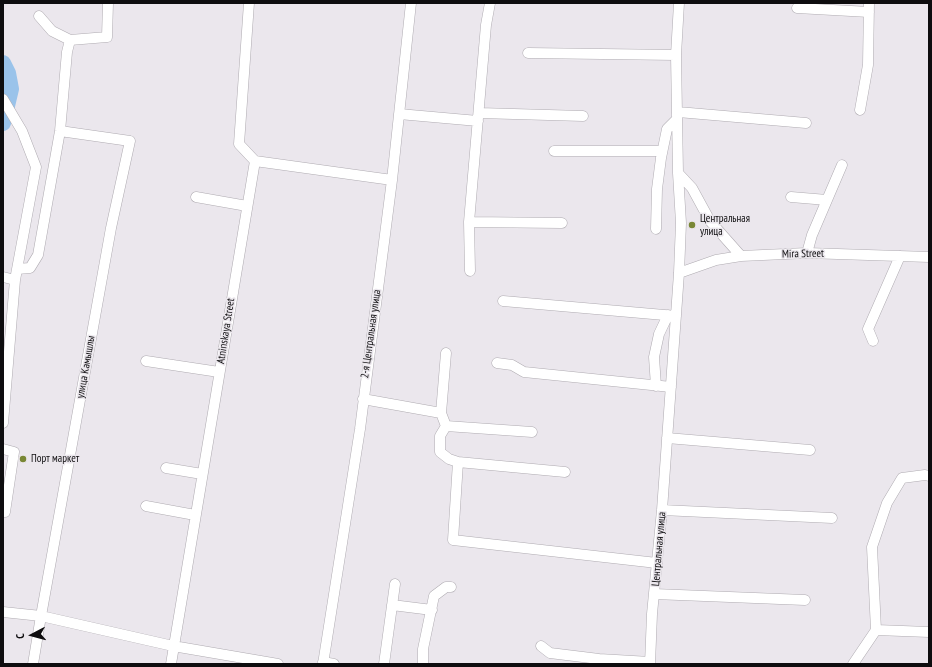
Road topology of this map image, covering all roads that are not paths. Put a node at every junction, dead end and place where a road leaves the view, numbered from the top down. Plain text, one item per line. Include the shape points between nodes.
1 (108, 3) edge
2 (250, 3) edge
3 (411, 3) edge
4 (490, 3) edge
5 (679, 3) edge
6 (797, 8) dead end
7 (869, 8) edge
8 (39, 16) dead end
9 (70, 40) junction
10 (528, 53) dead end
11 (676, 55) junction
12 (3, 99) edge
13 (860, 110) dead end
14 (399, 114) junction
15 (583, 116) dead end
16 (678, 116) junction
17 (478, 117) junction
18 (806, 123) dead end
19 (60, 131) junction
20 (554, 151) dead end
21 (662, 151) junction
22 (255, 161) junction
23 (842, 165) dead end
24 (678, 173) junction
25 (392, 180) junction
26 (196, 197) dead end
27 (791, 197) dead end
28 (827, 200) junction
29 (247, 206) junction
30 (469, 222) junction
31 (562, 223) dead end
32 (656, 228) dead end
33 (807, 253) junction
34 (741, 256) junction
35 (900, 256) junction
36 (929, 257) edge
37 (17, 269) junction
38 (470, 271) dead end
39 (679, 273) junction
40 (3, 277) edge
41 (15, 280) junction
42 (503, 301) dead end
43 (672, 315) junction
44 (873, 341) dead end
45 (446, 353) dead end
46 (146, 361) dead end
47 (497, 363) dead end
48 (219, 372) junction
49 (656, 386) junction
50 (671, 387) junction
51 (363, 399) junction
52 (441, 413) junction
53 (3, 423) edge
54 (446, 426) junction
55 (532, 432) dead end
56 (668, 438) junction
57 (3, 449) edge
58 (810, 450) dead end
59 (458, 462) junction
60 (166, 468) dead end
61 (565, 472) dead end
62 (202, 474) junction
63 (929, 476) edge
64 (146, 506) dead end
65 (662, 510) junction
66 (3, 512) edge
67 (195, 515) junction
68 (832, 518) dead end
69 (657, 563) junction
70 (395, 584) dead end
71 (451, 587) dead end
72 (654, 594) junction
73 (805, 600) dead end
74 (392, 605) junction
75 (432, 610) junction
76 (3, 612) edge
77 (41, 616) junction
78 (876, 630) junction
79 (929, 632) edge
80 (173, 646) junction
81 (541, 646) dead end
82 (323, 663) edge
83 (650, 663) edge
84 (34, 664) edge
85 (171, 664) edge
86 (278, 664) edge
87 (334, 664) edge
88 (384, 664) edge
89 (424, 664) edge
90 (853, 664) edge

1 - 9 street via 107,37
2 - 22 street via 239,144
3 - 14 street, 2-я Центральная улица
4 - 17 street
5 - 11 street, Центральная улица
6 - 7 street
7 - 13 street via 868,65
8 - 9 street via 52,31
9 - 19 street
10 - 11 street
11 - 16 street, Центральная улица
12 - 37 street via 22,131 36,167
14 - 17 street
14 - 25 street, 2-я Центральная улица
15 - 17 street
16 - 18 street
16 - 21 street via 667,129
16 - 24 street, Центральная улица
17 - 30 street
19 - 37 street via 38,255 30,268
19 - 77 street, улица Камышлы via 130,141 111,228
20 - 21 street
21 - 32 street via 657,189
22 - 25 street
22 - 29 street, Atninskaya Street
23 - 28 street
24 - 34 street via 692,188 710,221
24 - 39 street, Центральная улица via 681,223
25 - 51 street, 2-я Центральная улица
26 - 29 street
27 - 28 street
28 - 33 street
29 - 48 street, Atninskaya Street
30 - 31 street
30 - 38 street
33 - 34 street, Mira Street
33 - 35 street, Mira Street
34 - 39 street, Mira Street via 716,260
35 - 36 street, Mira Street
35 - 44 street via 868,329
37 - 41 street
39 - 43 street, Центральная улица
40 - 41 street
41 - 53 street
42 - 43 street
43 - 49 street via 659,334 654,357
43 - 50 street, Центральная улица
45 - 52 street
46 - 48 street
47 - 49 street via 512,365 524,372
48 - 62 street, Atninskaya Street
49 - 50 street
50 - 56 street, Центральная улица
51 - 52 street
51 - 82 street, 2-я Центральная улица
52 - 54 street
54 - 55 street
54 - 59 street via 440,436 440,452
56 - 58 street
56 - 65 street, Центральная улица
57 - 66 street via 14,452
59 - 61 street
59 - 69 street via 453,540
60 - 62 street
62 - 67 street, Atninskaya Street
63 - 78 street via 902,478 887,503 872,547
64 - 67 street
65 - 68 street
65 - 69 street, Центральная улица
67 - 80 street, Atninskaya Street
69 - 72 street, Центральная улица
70 - 74 street
71 - 75 street via 446,587 434,596
72 - 73 street
72 - 83 street, Центральная улица
74 - 75 street
74 - 88 street
75 - 89 street via 423,648
76 - 77 street
77 - 80 street
77 - 84 street, улица Камышлы
78 - 79 street
78 - 90 street
80 - 85 street, Atninskaya Street
80 - 86 street
81 - 83 street via 550,653
82 - 87 street

